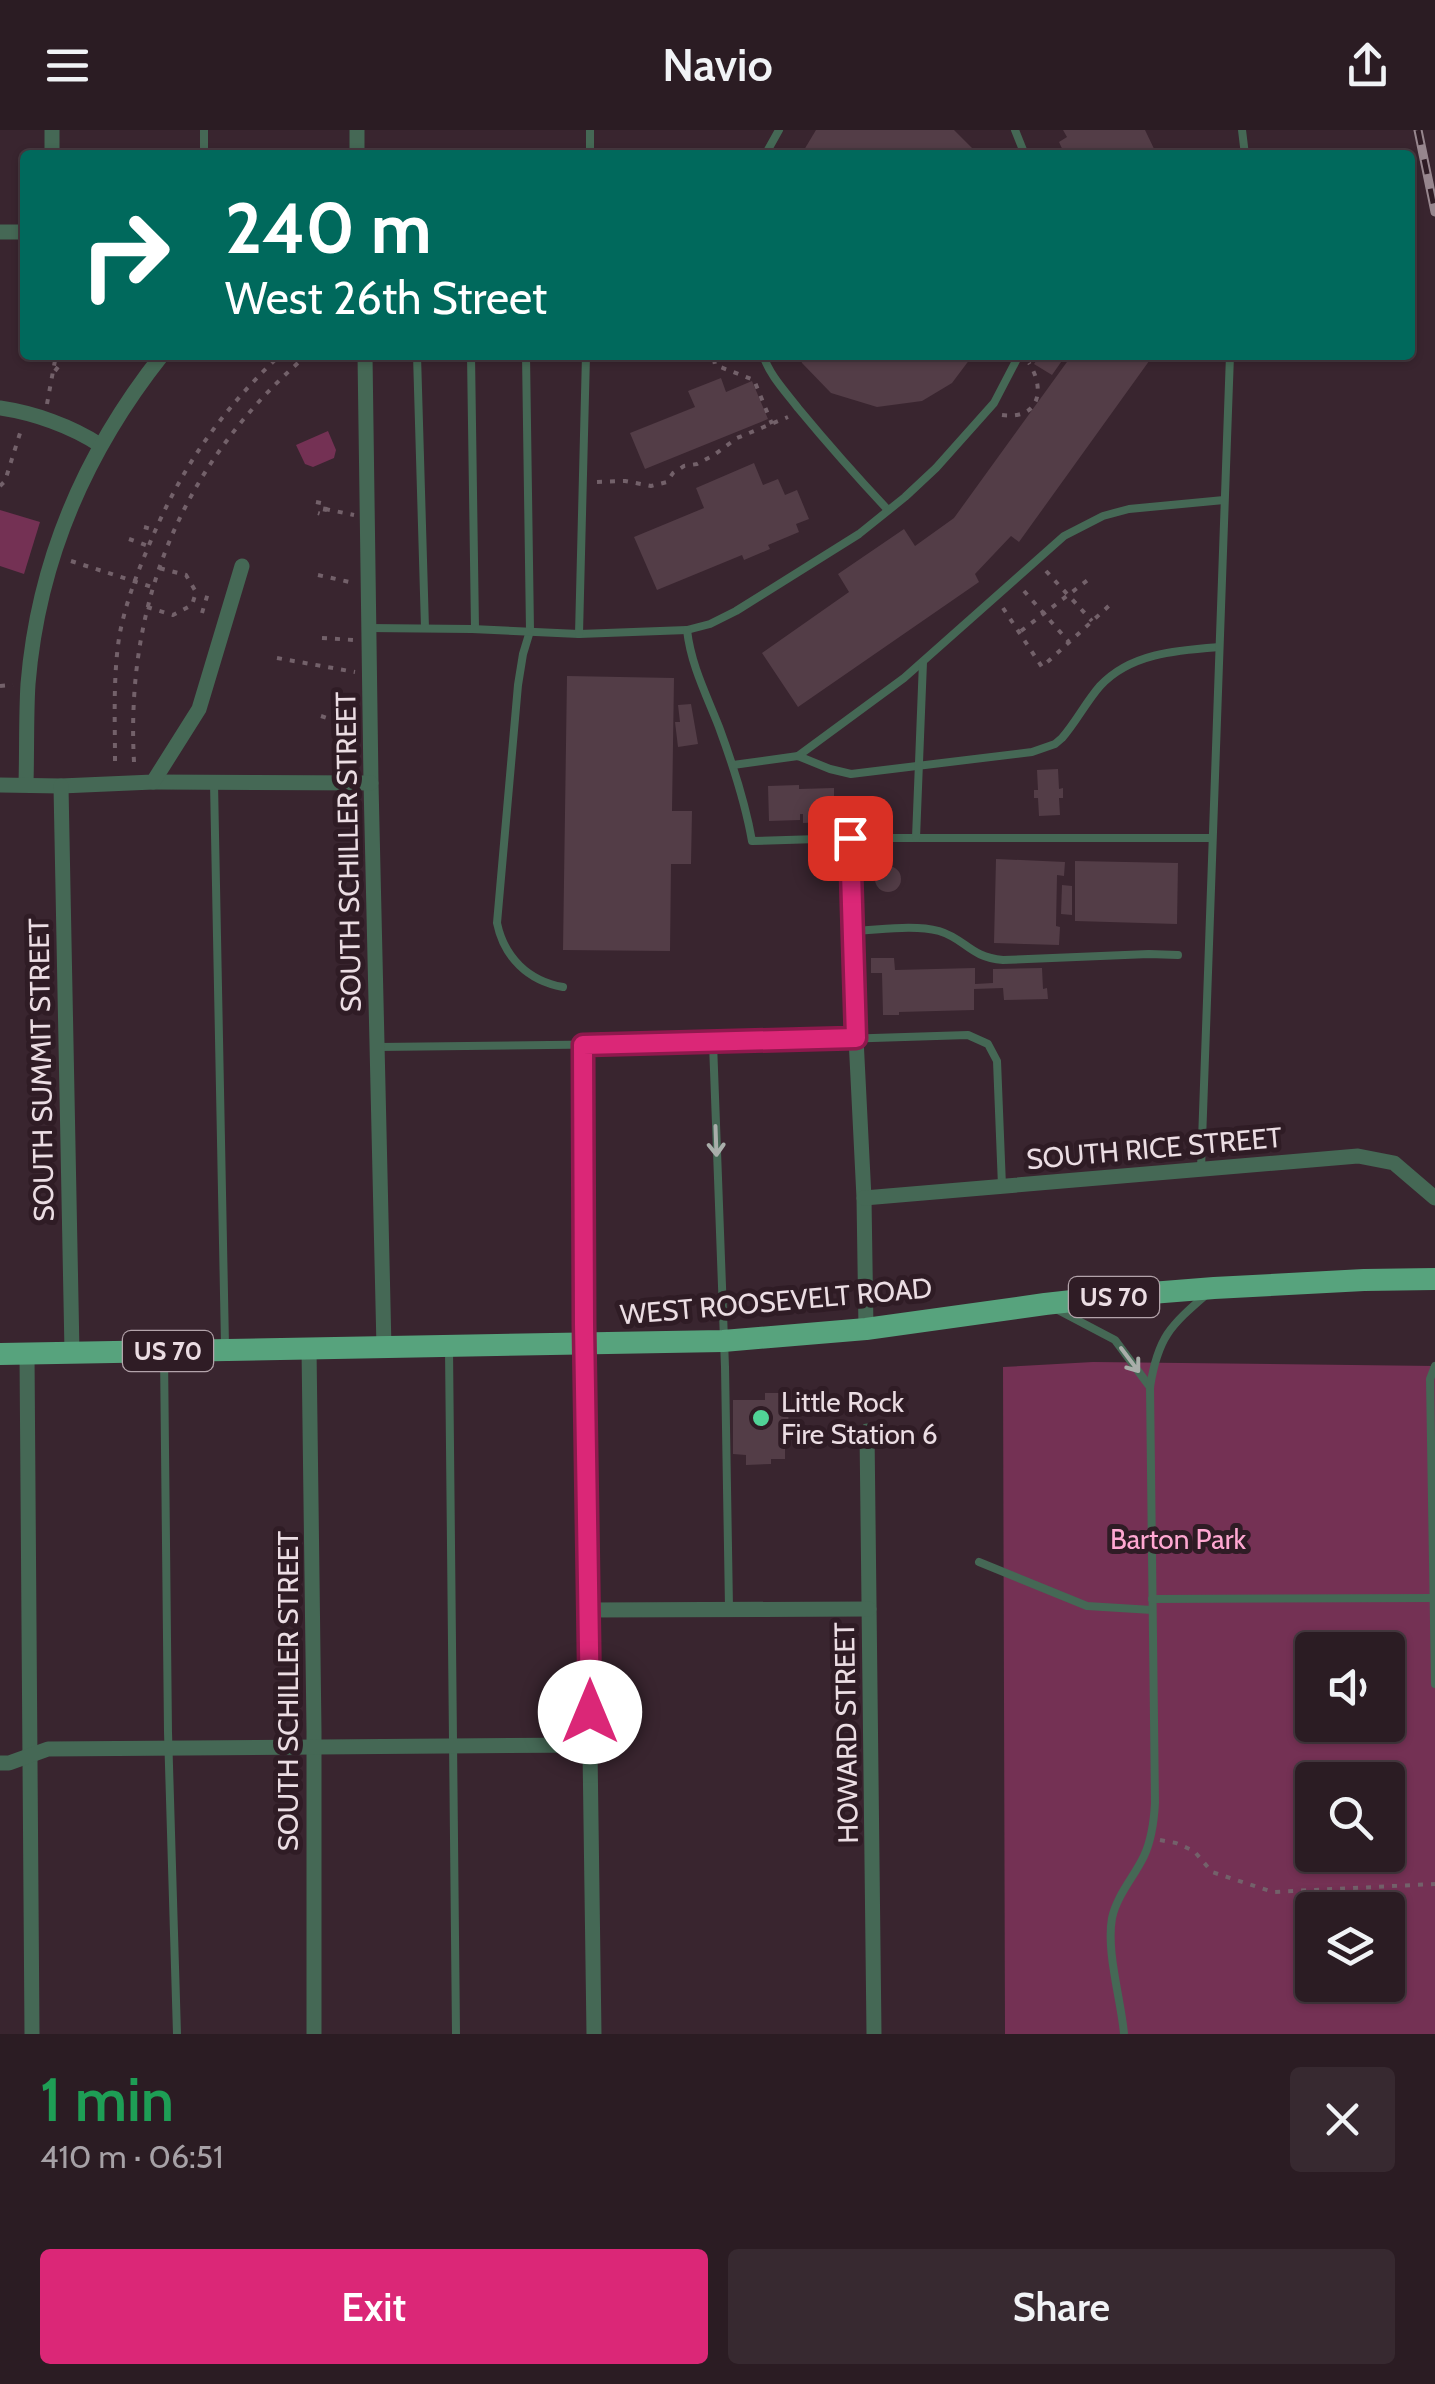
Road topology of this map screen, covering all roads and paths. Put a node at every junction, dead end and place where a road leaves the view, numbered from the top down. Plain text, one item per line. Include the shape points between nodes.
1 (55, 360) edge
2 (63, 360) edge
3 (158, 360) edge
4 (275, 360) edge
5 (301, 360) edge
6 (365, 360) edge
7 (417, 360) edge
8 (471, 360) edge
9 (526, 360) edge
10 (586, 360) edge
11 (714, 360) edge
12 (765, 360) edge
13 (1018, 360) edge
14 (1025, 360) edge
15 (1230, 360) edge
16 (52, 375) junction
17 (48, 396) dead end
18 (0, 408) edge
19 (802, 412) junction
20 (985, 412) junction
21 (26, 413) junction
22 (772, 424) junction
23 (100, 445) junction
24 (583, 483) junction
25 (0, 486) edge
26 (1224, 500) junction
27 (316, 502) dead end
28 (324, 510) junction
29 (888, 510) junction
30 (318, 513) dead end
31 (344, 514) dead end
32 (144, 527) dead end
33 (155, 530) junction
34 (129, 539) dead end
35 (148, 546) junction
36 (1036, 560) junction
37 (74, 562) dead end
38 (242, 566) dead end
39 (159, 568) junction
40 (318, 575) dead end
41 (1093, 576) dead end
42 (1014, 580) junction
43 (135, 581) junction
44 (368, 585) junction
45 (152, 587) junction
46 (208, 593) dead end
47 (1068, 595) junction
48 (996, 596) junction
49 (193, 600) junction
50 (205, 603) junction
51 (1112, 603) dead end
52 (147, 607) junction
53 (202, 613) dead end
54 (1044, 614) junction
55 (1092, 621) junction
56 (424, 628) junction
57 (475, 629) junction
58 (687, 630) junction
59 (530, 631) junction
60 (368, 633) junction
61 (1020, 633) junction
62 (579, 634) junction
63 (322, 638) dead end
64 (1069, 642) junction
65 (1219, 647) junction
66 (276, 658) dead end
67 (923, 661) junction
68 (370, 675) junction
69 (11, 685) dead end
70 (0, 686) edge
71 (320, 716) dead end
72 (370, 732) junction
73 (798, 756) junction
74 (115, 762) dead end
75 (134, 762) dead end
76 (734, 765) junction
77 (919, 766) junction
78 (154, 782) junction
79 (214, 783) junction
80 (371, 783) junction
81 (26, 784) junction
82 (0, 785) edge
83 (61, 786) junction
84 (850, 838) junction
85 (916, 838) junction
86 (1212, 838) junction
87 (853, 931) junction
88 (1178, 955) dead end
89 (563, 987) dead end
90 (856, 1038) junction
91 (714, 1043) junction
92 (583, 1045) junction
93 (378, 1047) junction
94 (1201, 1169) junction
95 (1002, 1186) junction
96 (864, 1198) junction
97 (1435, 1198) edge
98 (1435, 1279) edge
99 (1214, 1288) junction
100 (1046, 1304) junction
101 (866, 1329) junction
102 (724, 1341) junction
103 (584, 1345) junction
104 (449, 1347) junction
105 (309, 1348) junction
106 (384, 1348) junction
107 (225, 1350) junction
108 (164, 1351) junction
109 (72, 1352) junction
110 (28, 1353) junction
111 (0, 1354) edge
112 (1435, 1366) edge
113 (1150, 1387) junction
114 (867, 1431) dead end
115 (979, 1562) dead end
116 (1434, 1598) edge
117 (1152, 1599) junction
118 (590, 1610) junction
119 (729, 1610) junction
120 (869, 1610) junction
121 (1152, 1610) junction
122 (1435, 1684) edge
123 (590, 1745) junction
124 (454, 1747) junction
125 (168, 1748) junction
126 (314, 1748) junction
127 (30, 1755) junction
128 (0, 1763) edge
129 (1150, 1839) junction
130 (1435, 1884) edge
131 (32, 2034) edge
132 (176, 2034) edge
133 (314, 2034) edge
134 (456, 2034) edge
135 (594, 2034) edge
136 (874, 2034) edge
137 (1124, 2034) edge

1 - 16 path
2 - 16 path
3 - 23 street
4 - 33 path via 189,462
5 - 39 path via 236,427 197,484
6 - 44 street, SOUTH SCHILLER STREET
7 - 56 lane
8 - 57 lane
9 - 59 lane
10 - 24 lane
11 - 22 path via 754,380
12 - 19 lane
13 - 20 lane
14 - 20 path via 1036,374 1035,404 1010,416
15 - 26 lane
16 - 17 path
18 - 21 street
19 - 22 path
19 - 29 lane
20 - 29 lane
21 - 23 street
21 - 25 path via 10,474
22 - 24 path via 684,466 666,482
23 - 81 street via 65,518 41,601 28,683
24 - 62 lane
26 - 36 lane via 1102,516
26 - 65 lane
27 - 28 path via 326,504
28 - 30 path
28 - 31 path
29 - 58 lane via 736,611
32 - 33 path
33 - 35 path
34 - 35 path
35 - 43 path
36 - 42 lane
36 - 47 path
37 - 43 path
38 - 78 street via 199,709
39 - 45 path
39 - 49 path via 186,575 196,592
40 - 44 path
41 - 47 path
42 - 48 lane
42 - 54 path
43 - 45 path
43 - 74 path via 120,636
44 - 60 street, SOUTH SCHILLER STREET
45 - 52 path
46 - 50 path
47 - 54 path
47 - 55 path
48 - 61 path
48 - 67 lane
49 - 50 path
49 - 52 path via 173,616
50 - 53 path
51 - 55 path
52 - 75 path via 135,670
54 - 61 path
54 - 64 path
55 - 64 path
56 - 57 lane
56 - 60 lane
57 - 59 lane
58 - 62 lane
58 - 76 lane via 693,664
59 - 62 lane
59 - 89 lane via 518,684 497,922 518,965
60 - 63 path
60 - 68 street, SOUTH SCHILLER STREET
61 - 64 path via 1042,667
65 - 77 lane via 1164,652 1122,668 1046,748
65 - 86 lane
66 - 68 path
67 - 73 lane
67 - 77 lane
68 - 72 street, SOUTH SCHILLER STREET
69 - 70 path
71 - 72 path
72 - 80 street, SOUTH SCHILLER STREET
73 - 76 lane
73 - 77 lane via 851,774
76 - 84 lane via 752,841
77 - 85 lane
78 - 79 street
78 - 83 street
79 - 80 street
79 - 107 lane
80 - 93 street, SOUTH SCHILLER STREET
81 - 82 street
81 - 83 street
83 - 109 street, SOUTH SUMMIT STREET
84 - 85 lane
84 - 87 lane
85 - 86 lane
86 - 94 lane
87 - 88 lane via 936,930 1002,960
87 - 90 lane
90 - 91 lane
90 - 95 lane via 968,1035 988,1044 998,1062
90 - 96 street
91 - 92 lane
91 -> 102 lane
92 - 93 lane
92 - 103 street
93 - 106 street, SOUTH SCHILLER STREET
94 - 95 street, SOUTH RICE STREET
94 - 97 street, SOUTH RICE STREET via 1358,1156 1394,1163
95 - 96 street, SOUTH RICE STREET
96 - 101 street
98 - 99 main road, WEST ROOSEVELT ROAD / US 70
99 - 100 main road, WEST ROOSEVELT ROAD / US 70
99 - 113 lane via 1164,1338
100 - 101 main road, WEST ROOSEVELT ROAD / US 70
100 -> 113 lane via 1115,1340
101 - 102 main road, WEST ROOSEVELT ROAD / US 70
102 - 103 main road, WEST ROOSEVELT ROAD / US 70
102 - 119 lane
103 - 104 main road, WEST ROOSEVELT ROAD / US 70
103 - 118 street
104 - 106 main road, WEST ROOSEVELT ROAD / US 70
104 - 124 lane
105 - 106 main road, WEST ROOSEVELT ROAD / US 70
105 - 107 main road, WEST ROOSEVELT ROAD / US 70
105 - 126 street, SOUTH SCHILLER STREET
107 - 108 main road, WEST ROOSEVELT ROAD / US 70
108 - 109 main road, WEST ROOSEVELT ROAD / US 70
108 - 125 lane
109 - 110 main road, WEST ROOSEVELT ROAD / US 70
110 - 111 main road, WEST ROOSEVELT ROAD / US 70
110 - 127 street
112 - 116 lane
113 - 117 lane
114 - 120 street, HOWARD STREET
115 - 121 lane via 1087,1606
116 - 117 lane
116 - 122 lane
117 - 121 lane
118 - 119 street
118 - 123 street
119 - 120 street
120 - 136 street, HOWARD STREET
121 - 129 lane via 1156,1803
123 - 124 street
123 - 135 street
124 - 126 street
124 - 134 lane
125 - 126 street
125 - 127 street via 48,1749
125 - 132 lane
126 - 133 street, SOUTH SCHILLER STREET
127 - 128 street
127 - 131 street
129 - 130 path via 1176,1842 1194,1850 1212,1872 1273,1892
129 - 137 lane via 1112,1921

